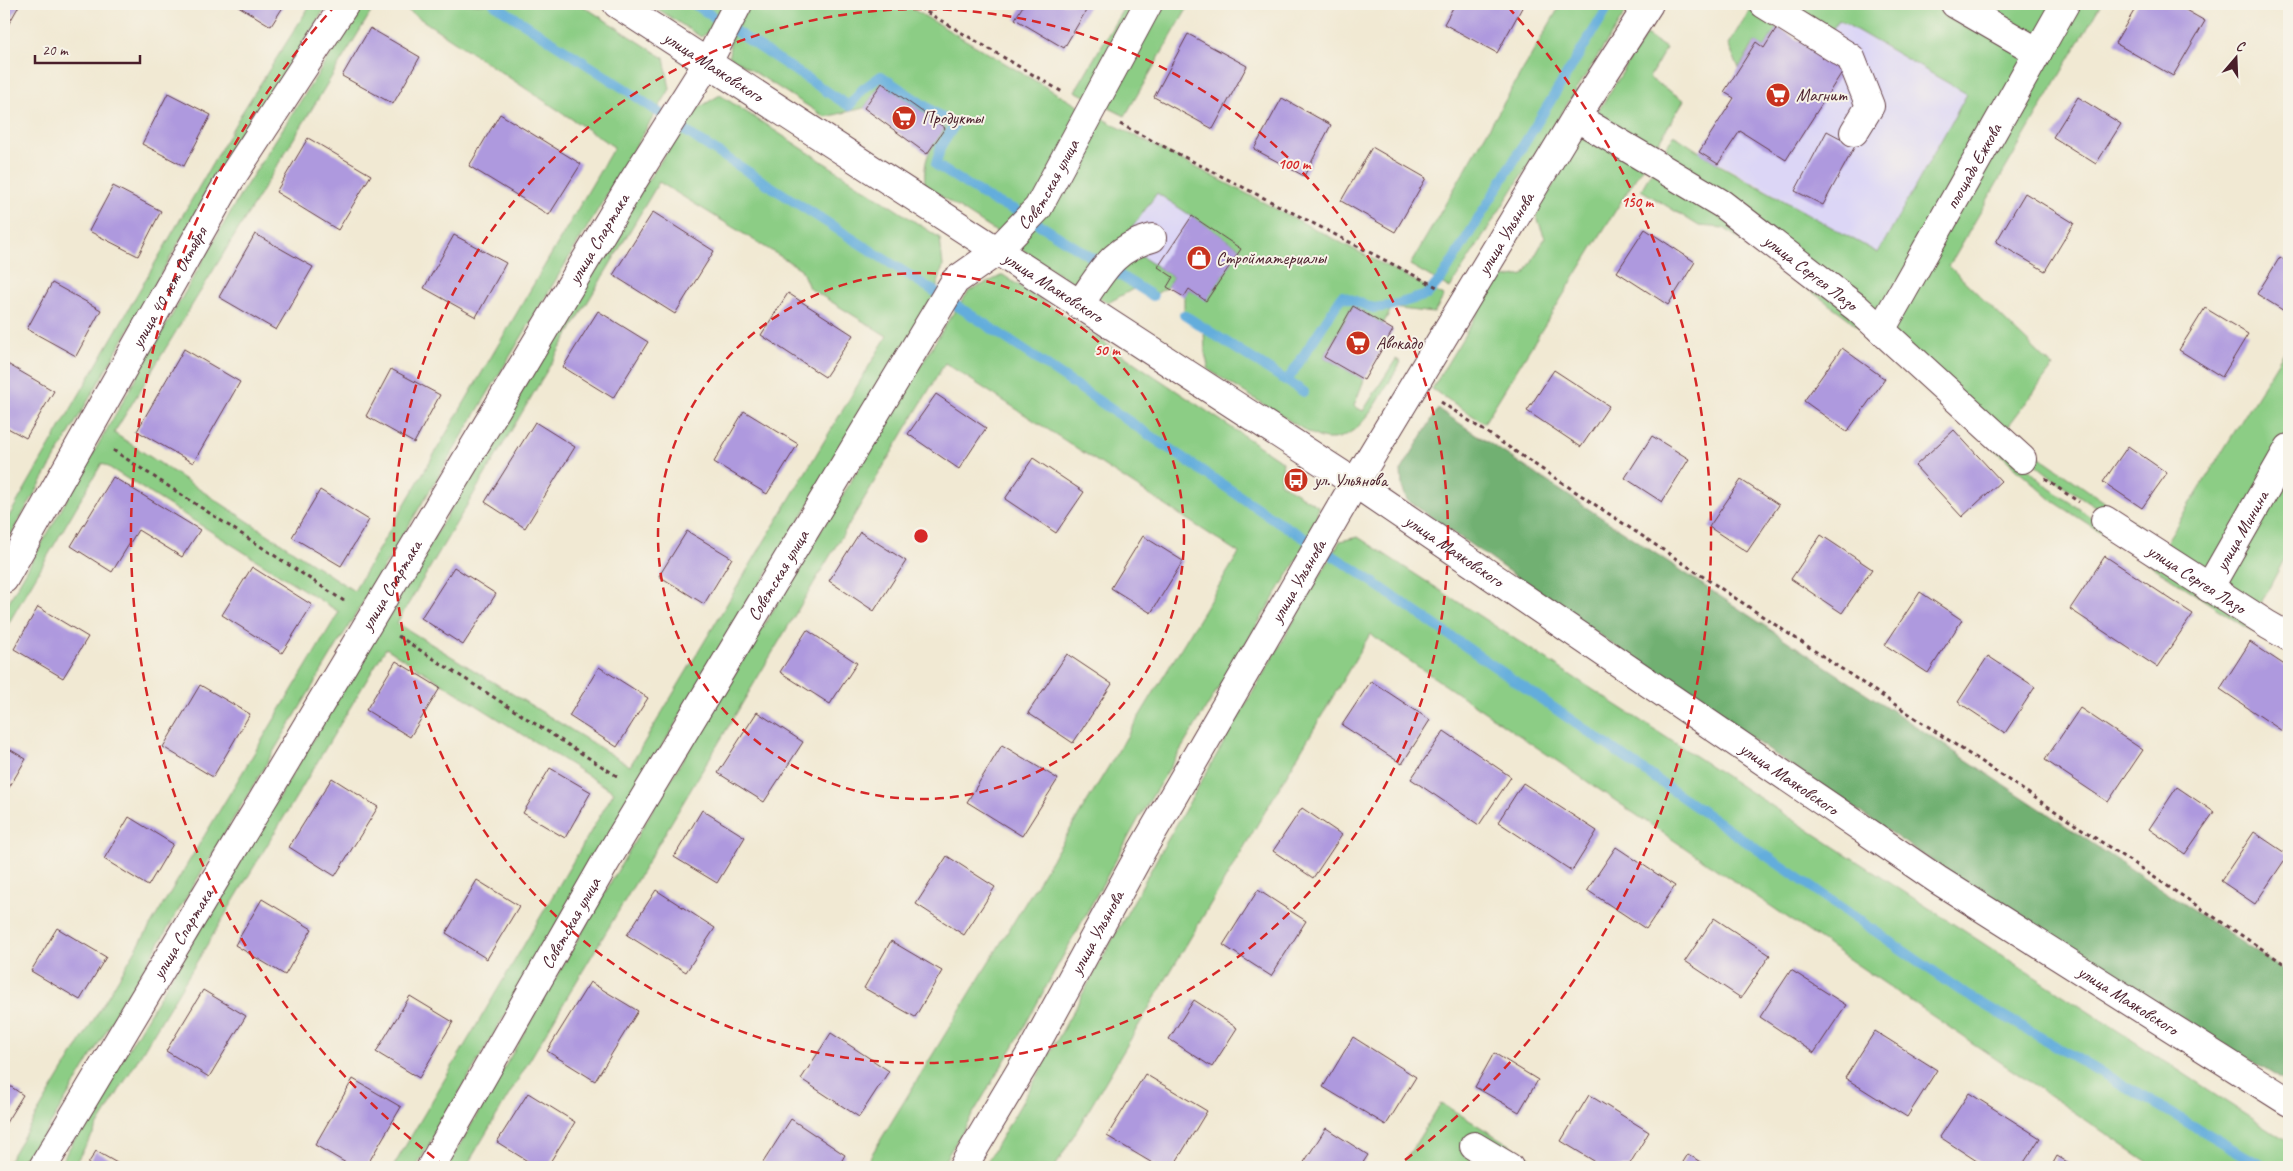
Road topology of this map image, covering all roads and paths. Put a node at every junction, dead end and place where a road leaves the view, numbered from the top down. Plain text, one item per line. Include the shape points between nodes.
1 (346, 4) edge
2 (617, 4) edge
3 (738, 4) edge
4 (913, 4) edge
5 (1148, 4) edge
6 (1649, 4) edge
7 (1764, 4) edge
8 (1955, 4) edge
9 (2065, 4) edge
10 (2038, 52) junction
11 (708, 62) junction
12 (1092, 109) junction
13 (1576, 117) junction
14 (1854, 132) dead end
15 (1152, 238) dead end
16 (996, 252) junction
17 (1464, 301) junction
18 (1079, 305) junction
19 (1881, 330) junction
20 (1435, 399) dead end
21 (2289, 448) edge
22 (2022, 459) joint
23 (1354, 483) junction
24 (2105, 520) joint
25 (4, 579) edge
26 (2209, 588) junction
27 (2289, 636) edge
28 (2289, 967) edge
29 (2289, 1102) edge
30 (1474, 1146) dead end
31 (43, 1167) edge
32 (430, 1167) edge
33 (963, 1167) edge
34 (1509, 1167) edge

1 - 25 street, улица 40 лет Октября via 228,183
2 - 11 street, улица Маяковского
3 - 11 street, улица Спартака
4 - 12 path
5 - 12 street, Советская улица
6 - 13 street, улица Ульянова
7 - 14 street via 1851,58 1870,106
8 - 10 street
9 - 10 street, площадь Ежкова
10 - 19 street, площадь Ежкова
11 - 16 street, улица Маяковского
11 - 31 street, улица Спартака via 628,190
12 - 16 street, Советская улица via 1038,208
12 - 17 path
13 - 17 street, улица Ульянова
13 - 19 street, улица Сергея Лазо via 1722,204
15 - 18 street via 1133,243 1113,257
16 - 18 street, улица Маяковского
16 - 32 street, Советская улица via 955,280 605,863
17 - 23 street, улица Ульянова
18 - 23 street, улица Маяковского
19 - 22 street, улица Сергея Лазо
20 - 28 path
21 - 26 street, улица Минина
22 - 24 path via 2053,485
23 - 29 street, улица Маяковского via 1938,880
23 - 33 street, улица Ульянова
24 - 26 street, улица Сергея Лазо
26 - 27 street, улица Сергея Лазо
30 - 34 street

